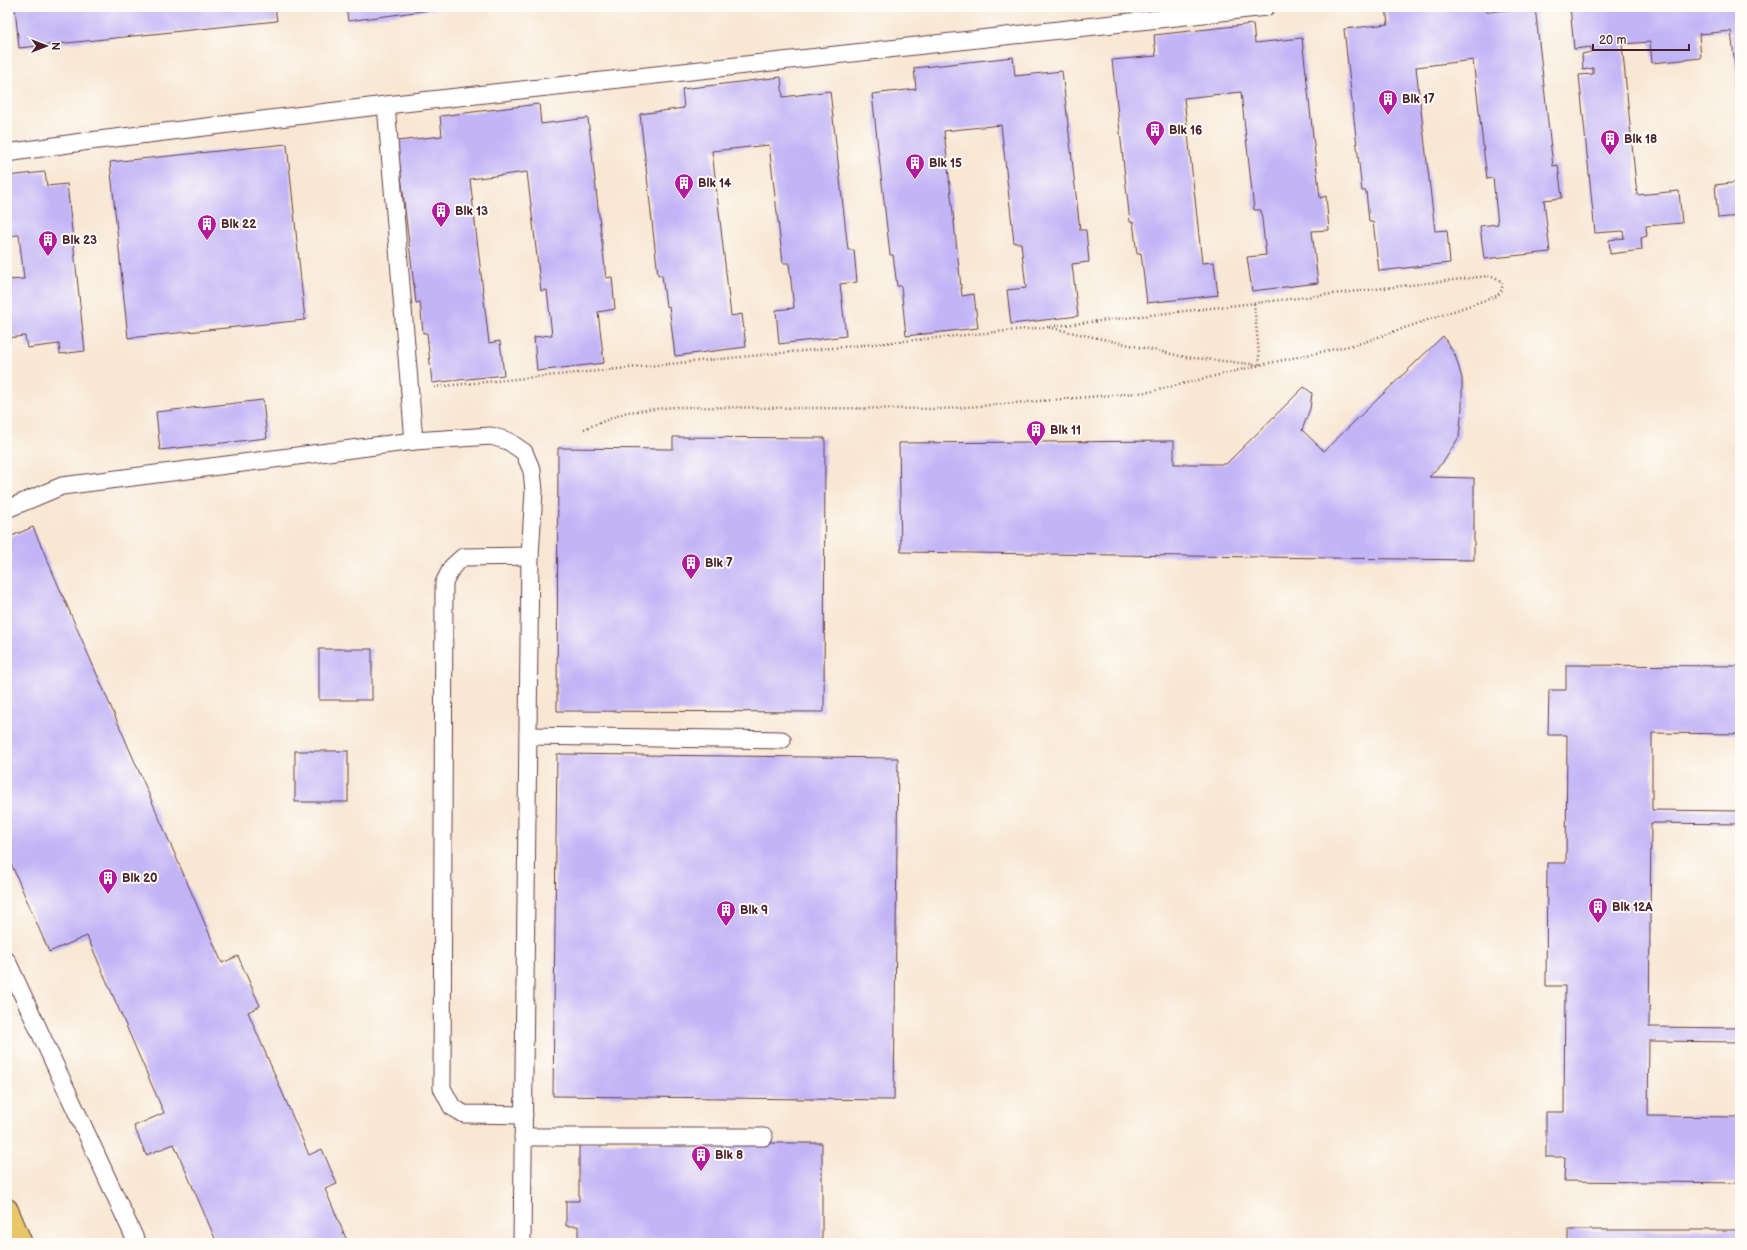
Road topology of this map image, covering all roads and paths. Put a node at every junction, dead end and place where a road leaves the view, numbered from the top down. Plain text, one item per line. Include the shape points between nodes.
1 (1266, 7) edge
2 (386, 105) junction
3 (7, 154) edge
4 (1254, 303) junction
5 (1047, 327) junction
6 (1260, 366) junction
7 (410, 389) junction
8 (584, 429) dead end
9 (414, 441) junction
10 (7, 509) edge
11 (530, 556) junction
12 (528, 736) junction
13 (782, 740) dead end
14 (7, 961) edge
15 (524, 1115) junction
16 (523, 1137) junction
17 (764, 1137) dead end
18 (7, 1210) edge
19 (21, 1243) edge
20 (137, 1243) edge
21 (522, 1243) edge

1 - 2 lane
2 - 3 lane via 90,141
2 - 7 lane
4 - 5 path
4 - 6 path
4 - 6 path via 1488,276 1502,282 1502,290 1497,296 1358,344
5 - 6 path via 1185,357
5 - 7 path
6 - 8 path via 1149,392 942,409 674,407 627,412
7 - 9 lane
9 - 10 lane via 62,486
9 - 11 lane via 491,436 508,441 524,452 532,470 534,491
11 - 12 lane
11 - 15 lane via 463,558 452,567 444,583 442,1088 452,1107 464,1114
12 - 13 lane
12 - 15 lane
14 - 20 lane
15 - 16 lane
16 - 17 lane
16 - 21 lane
18 - 19 highway

